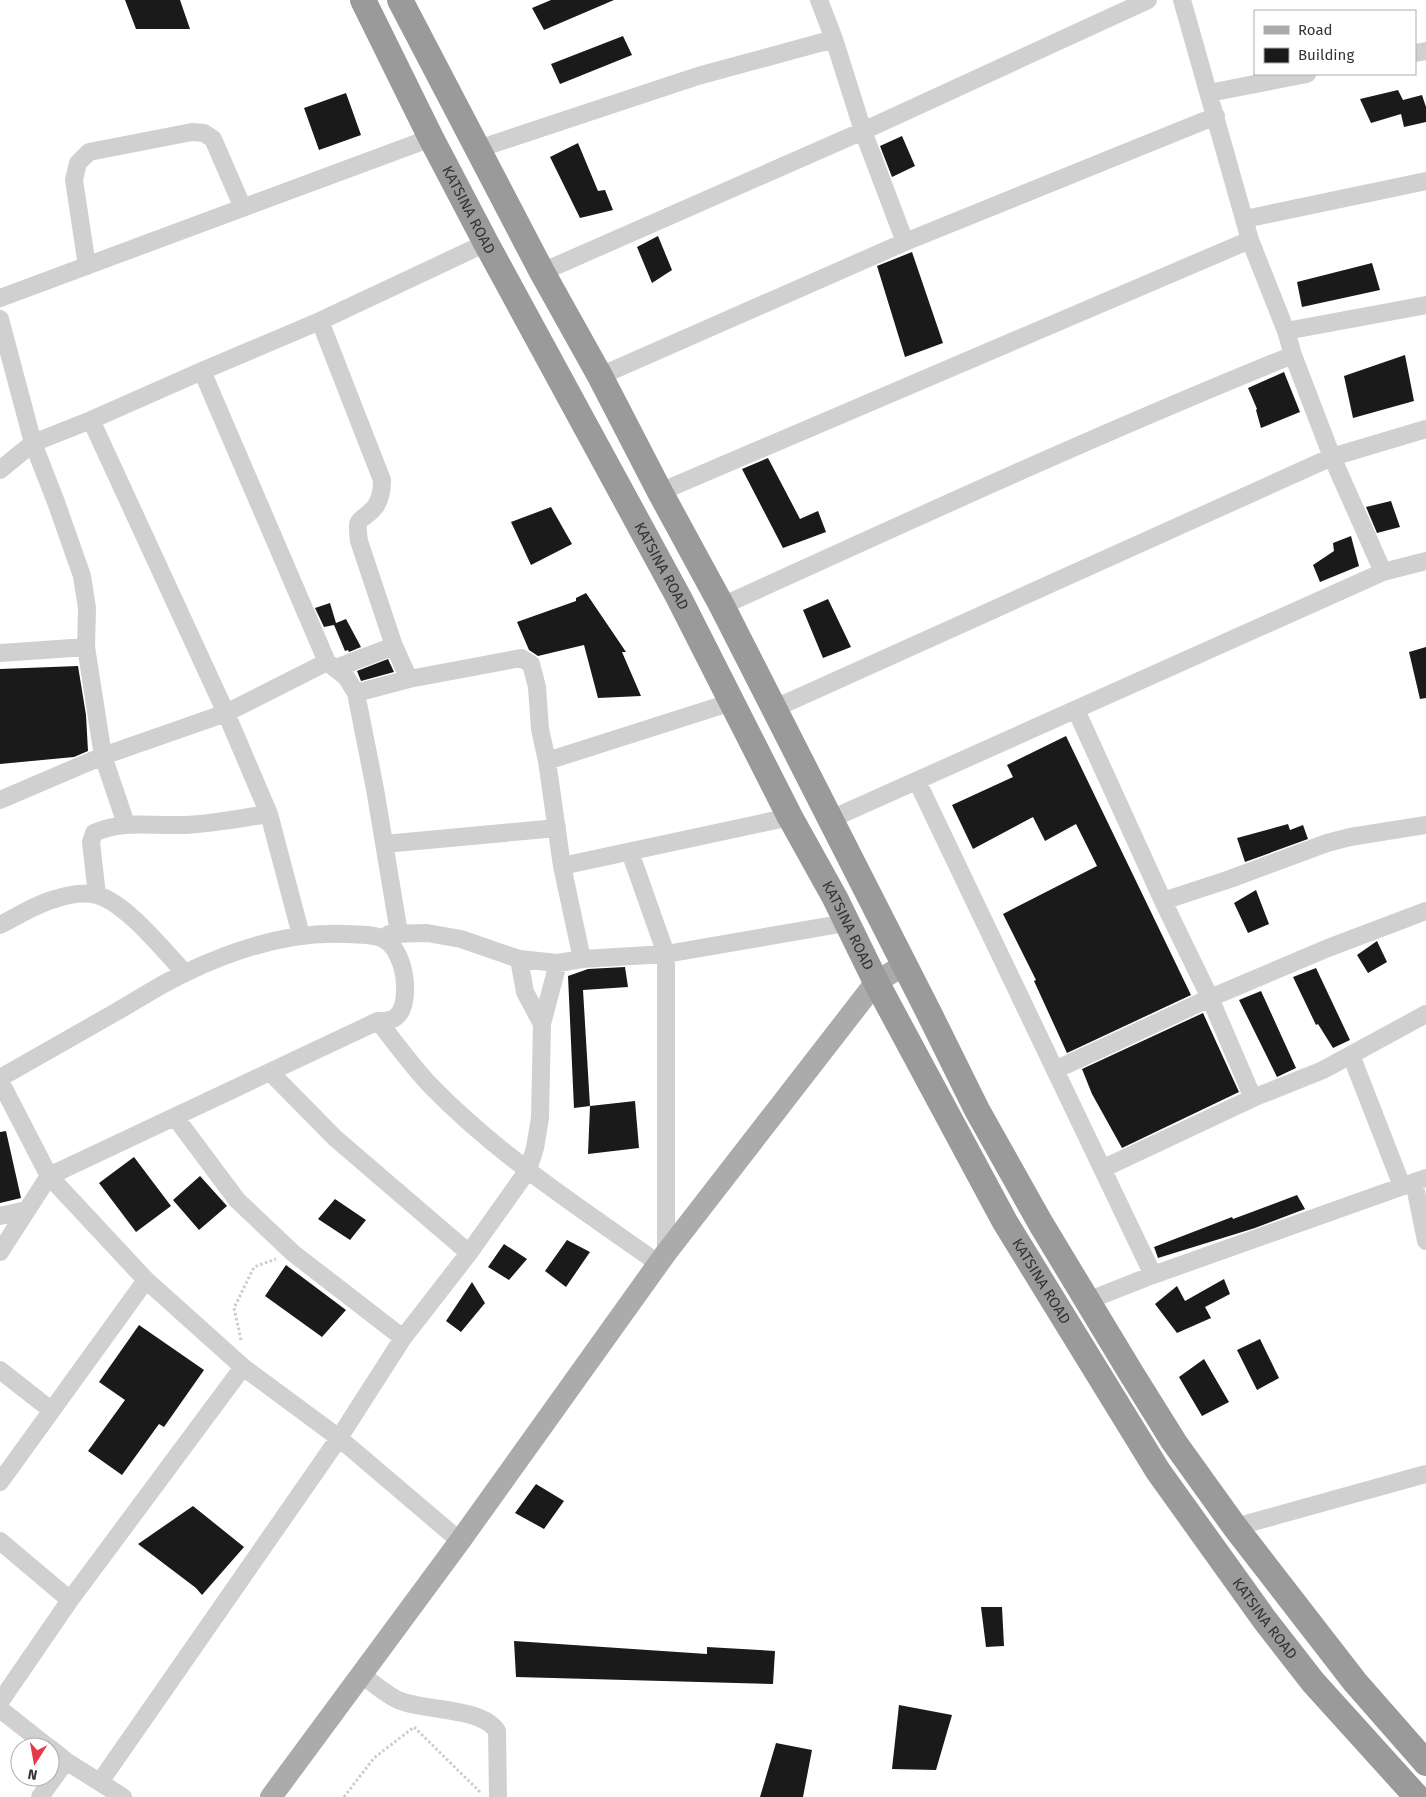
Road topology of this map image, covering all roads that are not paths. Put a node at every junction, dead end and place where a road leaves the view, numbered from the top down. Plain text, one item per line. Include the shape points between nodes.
1 (363, 0) edge
2 (400, 0) edge
3 (1148, 0) edge
4 (1182, 0) edge
5 (825, 2) edge
6 (834, 39) junction
7 (1302, 75) edge
8 (1209, 93) junction
9 (1216, 116) junction
10 (863, 131) junction
11 (431, 138) junction
12 (478, 149) junction
13 (1426, 181) edge
14 (243, 208) junction
15 (1245, 219) junction
16 (1250, 240) junction
17 (905, 242) junction
18 (486, 243) junction
19 (87, 266) junction
20 (542, 272) junction
21 (0, 298) edge
22 (1426, 305) edge
23 (320, 322) junction
24 (1, 327) edge
25 (1286, 331) junction
26 (1293, 355) junction
27 (202, 371) junction
28 (600, 376) junction
29 (91, 420) junction
30 (1426, 429) edge
31 (33, 443) junction
32 (1332, 458) junction
33 (0, 470) edge
34 (660, 492) junction
35 (1426, 561) edge
36 (1383, 572) junction
37 (722, 606) junction
38 (86, 646) junction
39 (394, 646) junction
40 (0, 653) edge
41 (332, 665) junction
42 (409, 679) junction
43 (356, 693) junction
44 (732, 702) junction
45 (774, 709) junction
46 (1076, 710) junction
47 (226, 713) junction
48 (103, 756) junction
49 (547, 761) junction
50 (917, 781) junction
51 (0, 800) edge
52 (269, 814) junction
53 (790, 817) junction
54 (830, 819) junction
55 (126, 824) junction
56 (1426, 825) edge
57 (557, 828) junction
58 (384, 844) junction
59 (630, 852) junction
60 (562, 866) junction
61 (97, 895) junction
62 (1163, 901) junction
63 (1426, 911) edge
64 (846, 923) junction
65 (0, 925) edge
66 (399, 933) junction
67 (301, 935) junction
68 (377, 935) junction
69 (666, 954) junction
70 (519, 959) junction
71 (582, 960) junction
72 (558, 963) junction
73 (904, 965) junction
74 (185, 973) junction
75 (876, 982) junction
76 (1210, 998) junction
77 (1426, 1014) edge
78 (378, 1021) junction
79 (542, 1024) junction
80 (1351, 1055) junction
81 (1055, 1070) junction
82 (270, 1072) junction
83 (0, 1080) edge
84 (1253, 1098) junction
85 (175, 1117) junction
86 (1102, 1169) junction
87 (528, 1170) junction
88 (50, 1176) junction
89 (1414, 1182) edge
90 (26, 1210) junction
91 (0, 1216) edge
92 (1426, 1241) edge
93 (0, 1252) edge
94 (469, 1253) junction
95 (662, 1258) junction
96 (1153, 1275) junction
97 (146, 1280) junction
98 (1087, 1301) junction
99 (403, 1338) junction
100 (243, 1367) junction
101 (0, 1370) edge
102 (51, 1410) junction
103 (339, 1438) junction
104 (1426, 1474) edge
105 (0, 1482) edge
106 (1235, 1527) junction
107 (0, 1541) edge
108 (460, 1541) junction
109 (70, 1600) junction
110 (362, 1675) junction
111 (0, 1702) edge
112 (0, 1709) edge
113 (35, 1737) edge
114 (60, 1756) edge
115 (66, 1761) junction
116 (1426, 1763) edge
117 (100, 1782) junction
118 (40, 1797) edge
119 (123, 1797) edge
120 (271, 1797) edge
121 (498, 1797) edge
122 (1417, 1797) edge

1 - 11 highway, KATSINA ROAD
2 - 12 highway
3 - 10 street
4 - 8 street
5 - 6 street
6 - 10 street
6 - 12 street via 698,76
7 - 8 street
8 - 9 street
9 - 15 street
9 - 17 street
10 - 17 street
10 - 20 street
11 - 14 street
11 - 18 highway, KATSINA ROAD
12 - 20 highway
13 - 15 street
14 - 19 street
14 - 19 street via 213,139 204,133 192,132 89,152 78,163 74,180
15 - 16 street
16 - 25 street
16 - 34 street
17 - 28 street
18 - 23 street
18 - 44 highway, KATSINA ROAD
19 - 21 street
20 - 28 highway
22 - 25 street
23 - 27 street
23 - 39 street via 382,480 375,508 356,526
24 - 31 street
25 - 26 street
26 - 32 street
26 - 37 street via 1066,450
27 - 29 street
27 - 41 street
28 - 34 highway
29 - 31 street
29 - 47 street
30 - 32 street
31 - 33 street
31 - 38 street via 82,576 87,608
32 - 36 street
32 - 45 street
34 - 37 highway
35 - 36 street
36 - 46 street
37 - 45 highway
38 - 40 street
38 - 48 street
39 - 41 street
39 - 42 street
41 - 43 street via 346,677
41 - 47 street
42 - 43 street
42 - 49 street via 521,658 531,664 537,687 540,729
43 - 58 street
44 - 49 street
44 - 53 highway, KATSINA ROAD
45 - 54 highway
46 - 50 street
46 - 62 street
47 - 48 street
47 - 52 street
48 - 51 street
48 - 55 street
49 - 57 street
50 - 54 street
50 - 81 street
52 - 55 street via 178,825
52 - 67 street
53 - 59 street
53 - 64 highway, KATSINA ROAD
54 - 73 highway
55 - 61 street via 94,833 91,842
56 - 62 street via 1327,843
57 - 58 street
57 - 60 street
58 - 66 street
59 - 60 street
59 - 69 street
60 - 71 street
61 - 65 street via 75,894 54,899
61 - 74 street via 128,914
62 - 76 street
63 - 76 street
64 - 69 street
64 - 75 highway, KATSINA ROAD
66 - 68 street
66 - 70 street via 427,933 461,939
67 - 68 street
67 - 74 street via 248,948
68 - 78 street via 391,944 402,966 405,991 402,1008 396,1016
69 - 71 street
69 - 95 street
70 - 72 street
70 - 79 street via 526,992
71 - 72 street
72 - 79 street
73 - 75 main road
73 - 98 highway via 977,1110
74 - 83 street
75 - 95 main road
75 - 122 highway, KATSINA ROAD via 1005,1222 1158,1471 1313,1682
76 - 81 street
76 - 84 street
77 - 80 street
78 - 82 street
78 - 87 street via 430,1085
79 - 87 street via 540,1118
80 - 84 street
80 - 89 street
81 - 86 street
82 - 85 street
82 - 94 street via 335,1138
83 - 88 street
84 - 86 street
85 - 88 street
85 - 99 street via 238,1200 293,1253
86 - 96 street
87 - 94 street
87 - 95 street
88 - 90 street
88 - 97 street
89 - 92 street
89 - 96 street
90 - 91 street
90 - 93 street
94 - 99 street
95 - 108 main road
96 - 98 street
97 - 100 street
97 - 102 street
98 - 106 highway via 1174,1442
99 - 103 street
100 - 103 street
100 - 109 street
101 - 102 street
102 - 105 street
103 - 108 street
103 - 117 street
104 - 106 street
106 - 116 highway via 1355,1682
107 - 109 street
108 - 110 main road
109 - 111 street
110 - 120 main road
110 - 121 street via 397,1700 476,1716 492,1724 497,1731
112 - 113 street
114 - 115 street
115 - 117 street
115 - 118 street
117 - 119 street

